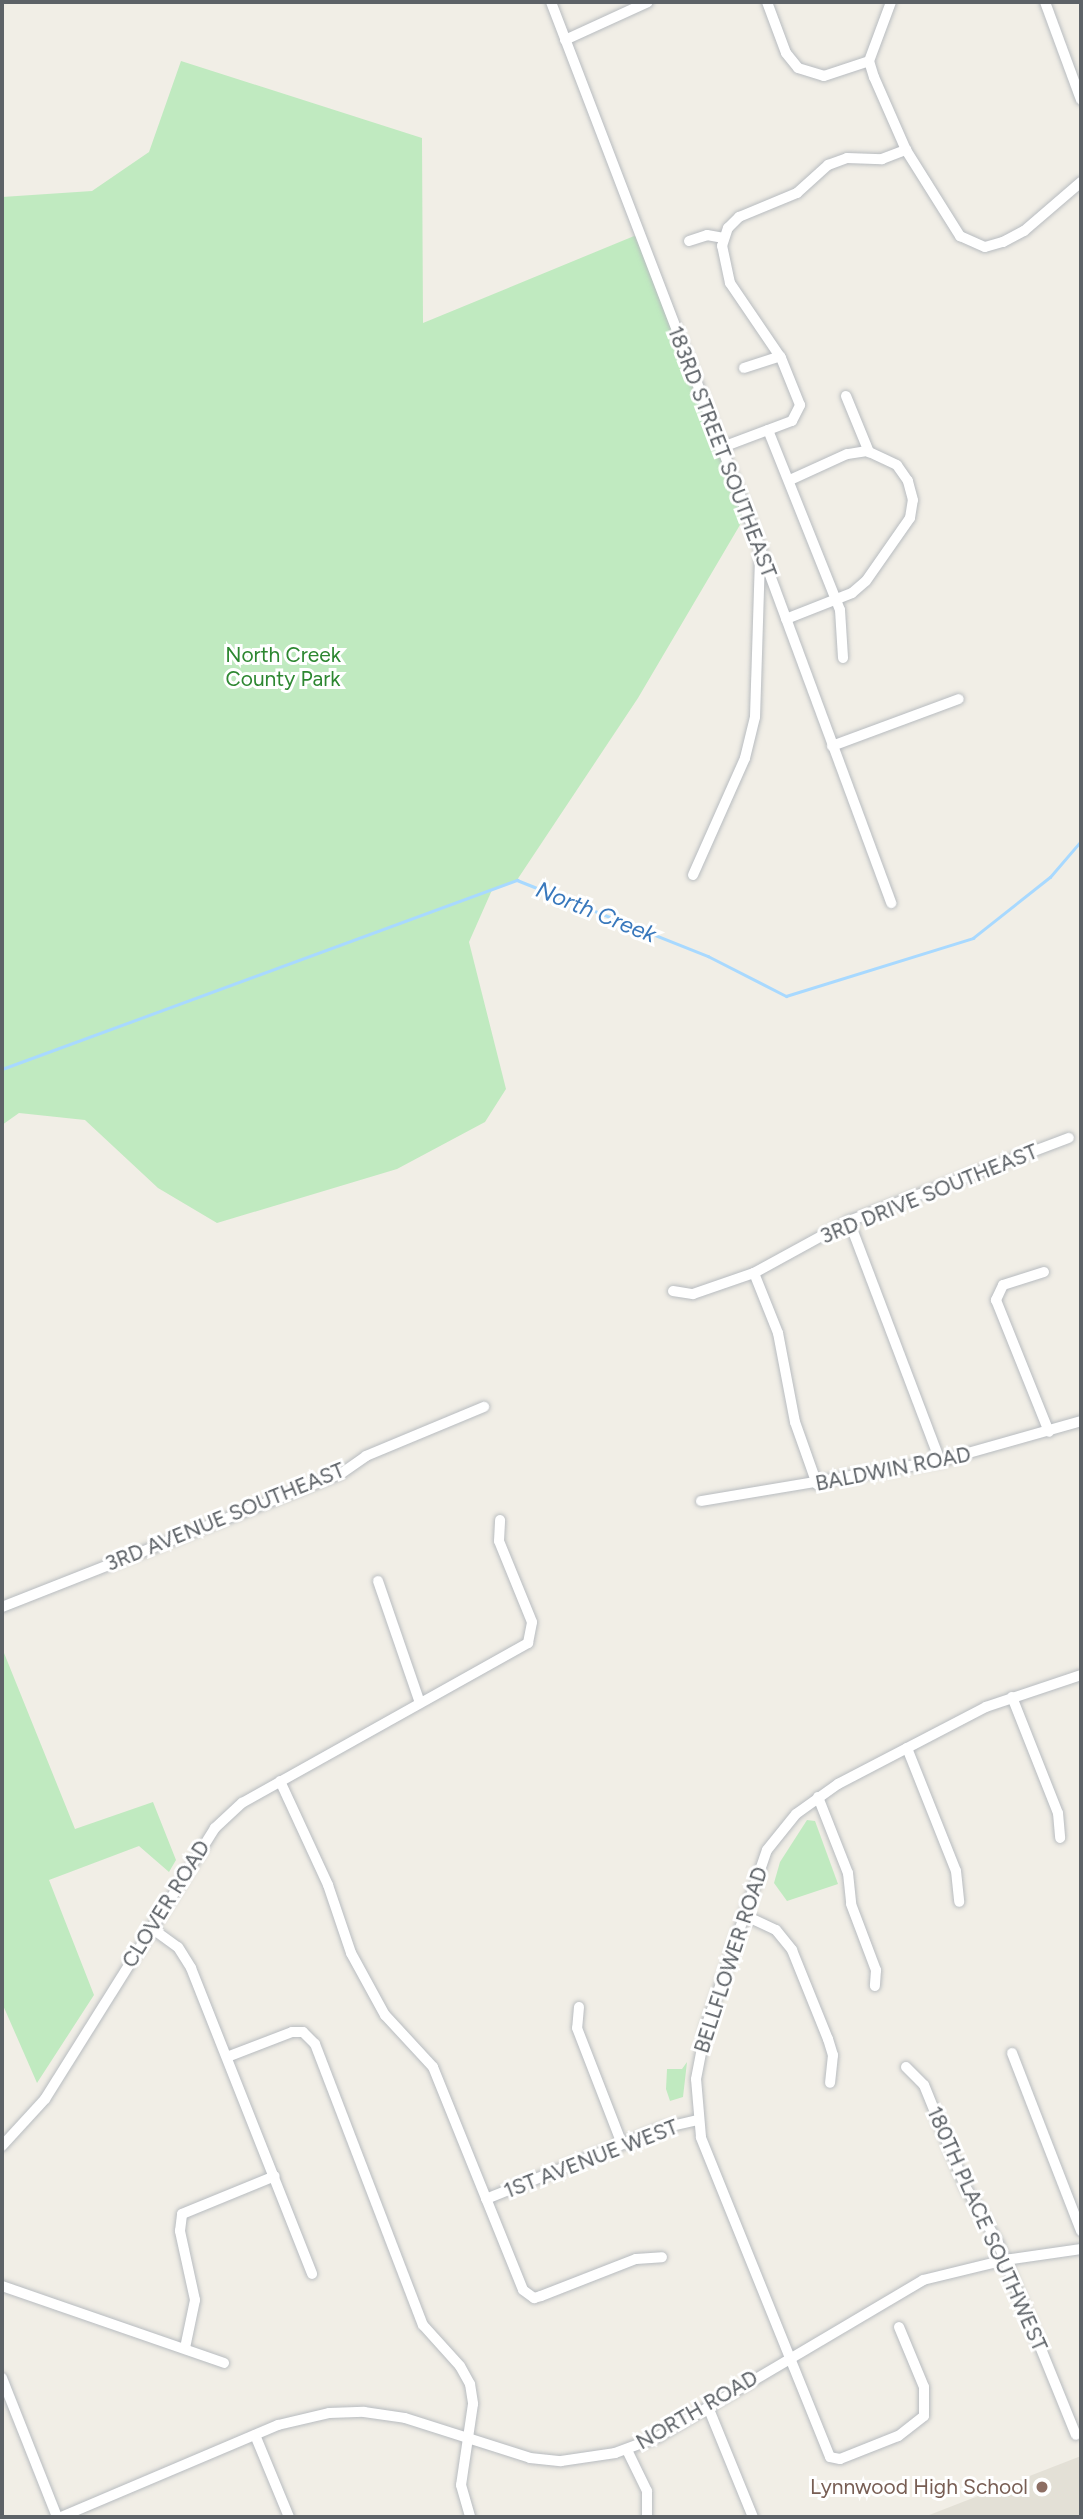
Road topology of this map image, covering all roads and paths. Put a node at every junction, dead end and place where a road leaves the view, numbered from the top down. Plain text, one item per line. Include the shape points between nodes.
1 (551, 2) edge
2 (648, 2) edge
3 (767, 2) edge
4 (891, 2) edge
5 (1045, 2) edge
6 (565, 40) junction
7 (869, 61) junction
8 (1081, 100) edge
9 (906, 150) junction
10 (1081, 182) edge
11 (689, 241) dead end
12 (723, 242) junction
13 (780, 356) junction
14 (744, 368) dead end
15 (846, 396) dead end
16 (768, 430) junction
17 (720, 448) junction
18 (869, 452) junction
19 (790, 480) junction
20 (761, 549) junction
21 (835, 600) junction
22 (786, 619) junction
23 (843, 657) dead end
24 (959, 699) dead end
25 (832, 746) junction
26 (692, 875) dead end
27 (891, 903) dead end
28 (1069, 1138) dead end
29 (849, 1221) junction
30 (1044, 1272) dead end
31 (754, 1273) junction
32 (673, 1292) dead end
33 (484, 1407) dead end
34 (1081, 1421) edge
35 (1049, 1432) junction
36 (940, 1461) junction
37 (817, 1484) junction
38 (701, 1501) dead end
39 (500, 1520) dead end
40 (379, 1581) dead end
41 (2, 1607) edge
42 (1081, 1675) edge
43 (1012, 1697) junction
44 (419, 1700) junction
45 (907, 1748) junction
46 (280, 1782) junction
47 (818, 1797) junction
48 (1060, 1838) dead end
49 (959, 1902) dead end
50 (746, 1916) junction
51 (150, 1927) junction
52 (875, 1986) dead end
53 (579, 2007) dead end
54 (1012, 2053) dead end
55 (227, 2057) junction
56 (906, 2067) dead end
57 (830, 2083) dead end
58 (697, 2120) junction
59 (622, 2144) junction
60 (2, 2146) edge
61 (275, 2176) junction
62 (486, 2199) junction
63 (1081, 2231) edge
64 (1081, 2249) edge
65 (662, 2257) dead end
66 (1005, 2260) junction
67 (312, 2274) dead end
68 (2, 2287) edge
69 (900, 2327) dead end
70 (185, 2348) junction
71 (788, 2357) junction
72 (224, 2363) dead end
73 (2, 2378) edge
74 (708, 2407) junction
75 (255, 2435) junction
76 (1076, 2435) dead end
77 (468, 2441) junction
78 (626, 2450) junction
79 (91, 2505) junction
80 (59, 2517) edge
81 (97, 2517) edge
82 (289, 2517) edge
83 (470, 2517) edge
84 (647, 2517) edge
85 (753, 2517) edge

1 - 6 street, 183RD STREET SOUTHEAST
2 - 6 street
3 - 7 street via 786,53 808,74 824,76
4 - 7 street
5 - 8 street
6 - 17 street, 183RD STREET SOUTHEAST
7 - 9 street
9 - 10 street via 950,225 970,244 985,247 1024,231
9 - 12 street via 882,159 847,158 828,165 797,193 739,217
11 - 12 street via 707,235
12 - 13 street via 730,283
13 - 14 street
13 - 16 street via 795,388 799,414
15 - 18 street
16 - 17 street
16 - 19 street
17 - 20 street, 183RD STREET SOUTHEAST
18 - 19 street via 847,454
18 - 21 street via 897,465 908,481 913,500 910,518 866,581
19 - 21 street
20 - 22 street, 183RD STREET SOUTHEAST
20 - 26 street via 755,717 745,758
21 - 22 street
21 - 23 street
22 - 25 street, 183RD STREET SOUTHEAST
24 - 25 street
25 - 27 street, 183RD STREET SOUTHEAST
28 - 29 street, 3RD DRIVE SOUTHEAST
29 - 31 street, 3RD DRIVE SOUTHEAST
29 - 36 street
30 - 35 street via 1003,1285 996,1300
31 - 32 street, 3RD DRIVE SOUTHEAST via 694,1294
31 - 37 street via 778,1333 795,1422
33 - 41 street, 3RD AVENUE SOUTHEAST via 366,1455 342,1474
34 - 35 street, BALDWIN ROAD
35 - 36 street, BALDWIN ROAD
36 - 37 street, BALDWIN ROAD
37 - 38 street, BALDWIN ROAD
39 - 44 street, CLOVER ROAD via 499,1541 532,1622 532,1637 523,1648
40 - 44 street
42 - 43 street, BELLFLOWER ROAD
43 - 45 street, BELLFLOWER ROAD
43 - 48 street via 1059,1813
44 - 46 street, CLOVER ROAD
45 - 47 street, BELLFLOWER ROAD
45 - 49 street via 956,1871
46 - 51 street, CLOVER ROAD via 242,1803 215,1828
46 - 62 street via 328,1885 351,1953 384,2015 433,2067
47 - 50 street, BELLFLOWER ROAD via 787,1822 767,1850
47 - 52 street via 848,1873 851,1903 876,1970
50 - 57 street via 776,1930 792,1950 830,2047
50 - 58 street, BELLFLOWER ROAD via 701,2046
51 - 55 street via 186,1957
51 - 60 street, CLOVER ROAD via 45,2099
53 - 59 street via 578,2028
54 - 63 street
55 - 61 street
55 - 77 street via 292,2032 303,2032 315,2044 423,2325 470,2384 473,2404
56 - 66 street, 180TH PLACE SOUTHWEST via 924,2085 965,2186
58 - 59 street, 1ST AVENUE WEST
58 - 71 street, BELLFLOWER ROAD
59 - 62 street, 1ST AVENUE WEST
61 - 67 street
61 - 70 street via 189,2208 179,2222 195,2300
62 - 65 street via 523,2290 534,2298 636,2259
64 - 66 street, NORTH ROAD
66 - 71 street, NORTH ROAD via 913,2284
66 - 76 street, 180TH PLACE SOUTHWEST
68 - 70 street
69 - 71 street, BELLFLOWER ROAD via 924,2387 924,2416 898,2436 839,2459 827,2453
70 - 72 street
71 - 74 street, NORTH ROAD
73 - 80 street
74 - 78 street, NORTH ROAD
74 - 85 street
75 - 77 street, NORTH ROAD via 316,2415 364,2412 405,2418
75 - 79 street, NORTH ROAD
75 - 82 street
77 - 78 street, NORTH ROAD via 545,2460
77 - 83 street via 461,2485
78 - 84 street via 647,2491
79 - 80 street, NORTH ROAD
79 - 81 street

